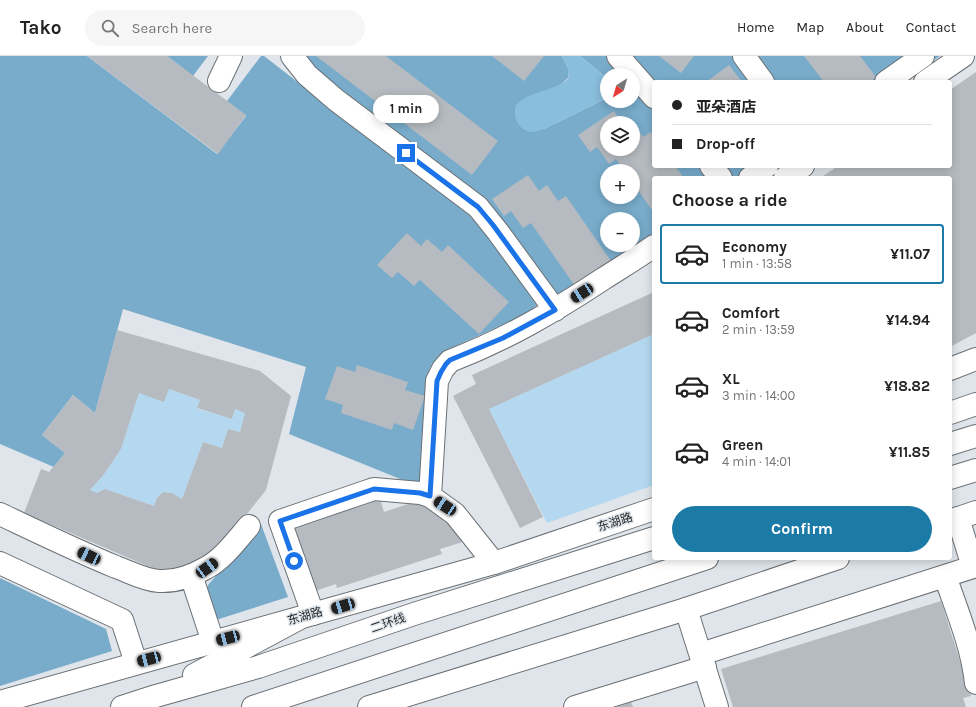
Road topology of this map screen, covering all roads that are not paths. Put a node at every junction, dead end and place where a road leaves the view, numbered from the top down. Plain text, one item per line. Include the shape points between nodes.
1 (231, 56) edge
2 (292, 56) edge
3 (618, 56) edge
4 (744, 56) edge
5 (963, 56) edge
6 (909, 60) edge
7 (762, 80) edge
8 (888, 80) edge
9 (928, 80) edge
10 (219, 81) dead end
11 (652, 95) edge
12 (713, 168) edge
13 (764, 168) edge
14 (799, 168) edge
15 (719, 176) edge
16 (753, 176) edge
17 (788, 176) edge
18 (652, 247) edge
19 (555, 310) junction
20 (976, 360) edge
21 (952, 368) edge
22 (976, 404) edge
23 (952, 411) edge
24 (976, 436) edge
25 (952, 443) edge
26 (976, 470) edge
27 (952, 477) edge
28 (430, 496) junction
29 (652, 510) edge
30 (0, 514) edge
31 (961, 517) edge
32 (249, 526) dead end
33 (652, 539) edge
34 (701, 560) edge
35 (832, 560) edge
36 (0, 563) edge
37 (494, 563) junction
38 (192, 575) junction
39 (945, 576) junction
40 (686, 609) junction
41 (306, 616) junction
42 (213, 642) junction
43 (703, 661) junction
44 (136, 663) junction
45 (976, 683) edge
46 (156, 696) junction
47 (0, 702) edge
48 (122, 707) edge
49 (253, 707) edge
50 (369, 707) edge
51 (575, 707) edge
52 (717, 707) edge

1 - 10 main road
2 - 19 main road via 307,75 336,100 478,207
3 - 11 main road
4 - 7 main road
5 - 9 main road
6 - 8 main road
12 - 15 main road
13 - 16 main road
14 - 17 main road
18 - 19 main road
19 - 28 main road via 503,338 446,364 437,381
20 - 21 main road
22 - 23 main road
24 - 25 main road
26 - 27 main road
28 - 37 main road via 455,514
28 - 41 main road via 374,489 280,521
29 - 37 main road, 东湖路
30 - 38 main road via 89,556 144,578 159,581
31 - 39 main road via 973,567
32 - 38 main road via 219,559
33 - 46 main road, 二环线 via 414,614 258,667
34 - 49 main road
35 - 40 main road
36 - 44 main road via 122,620
37 - 41 main road, 东湖路
38 - 42 main road
39 - 43 main road
39 - 45 main road via 962,622
40 - 43 main road
40 - 50 main road
41 - 42 main road, 东湖路
41 - 46 main road
42 - 44 main road, 东湖路
43 - 51 main road
43 - 52 main road
44 - 47 main road, 东湖路
46 - 48 main road, 二环线

